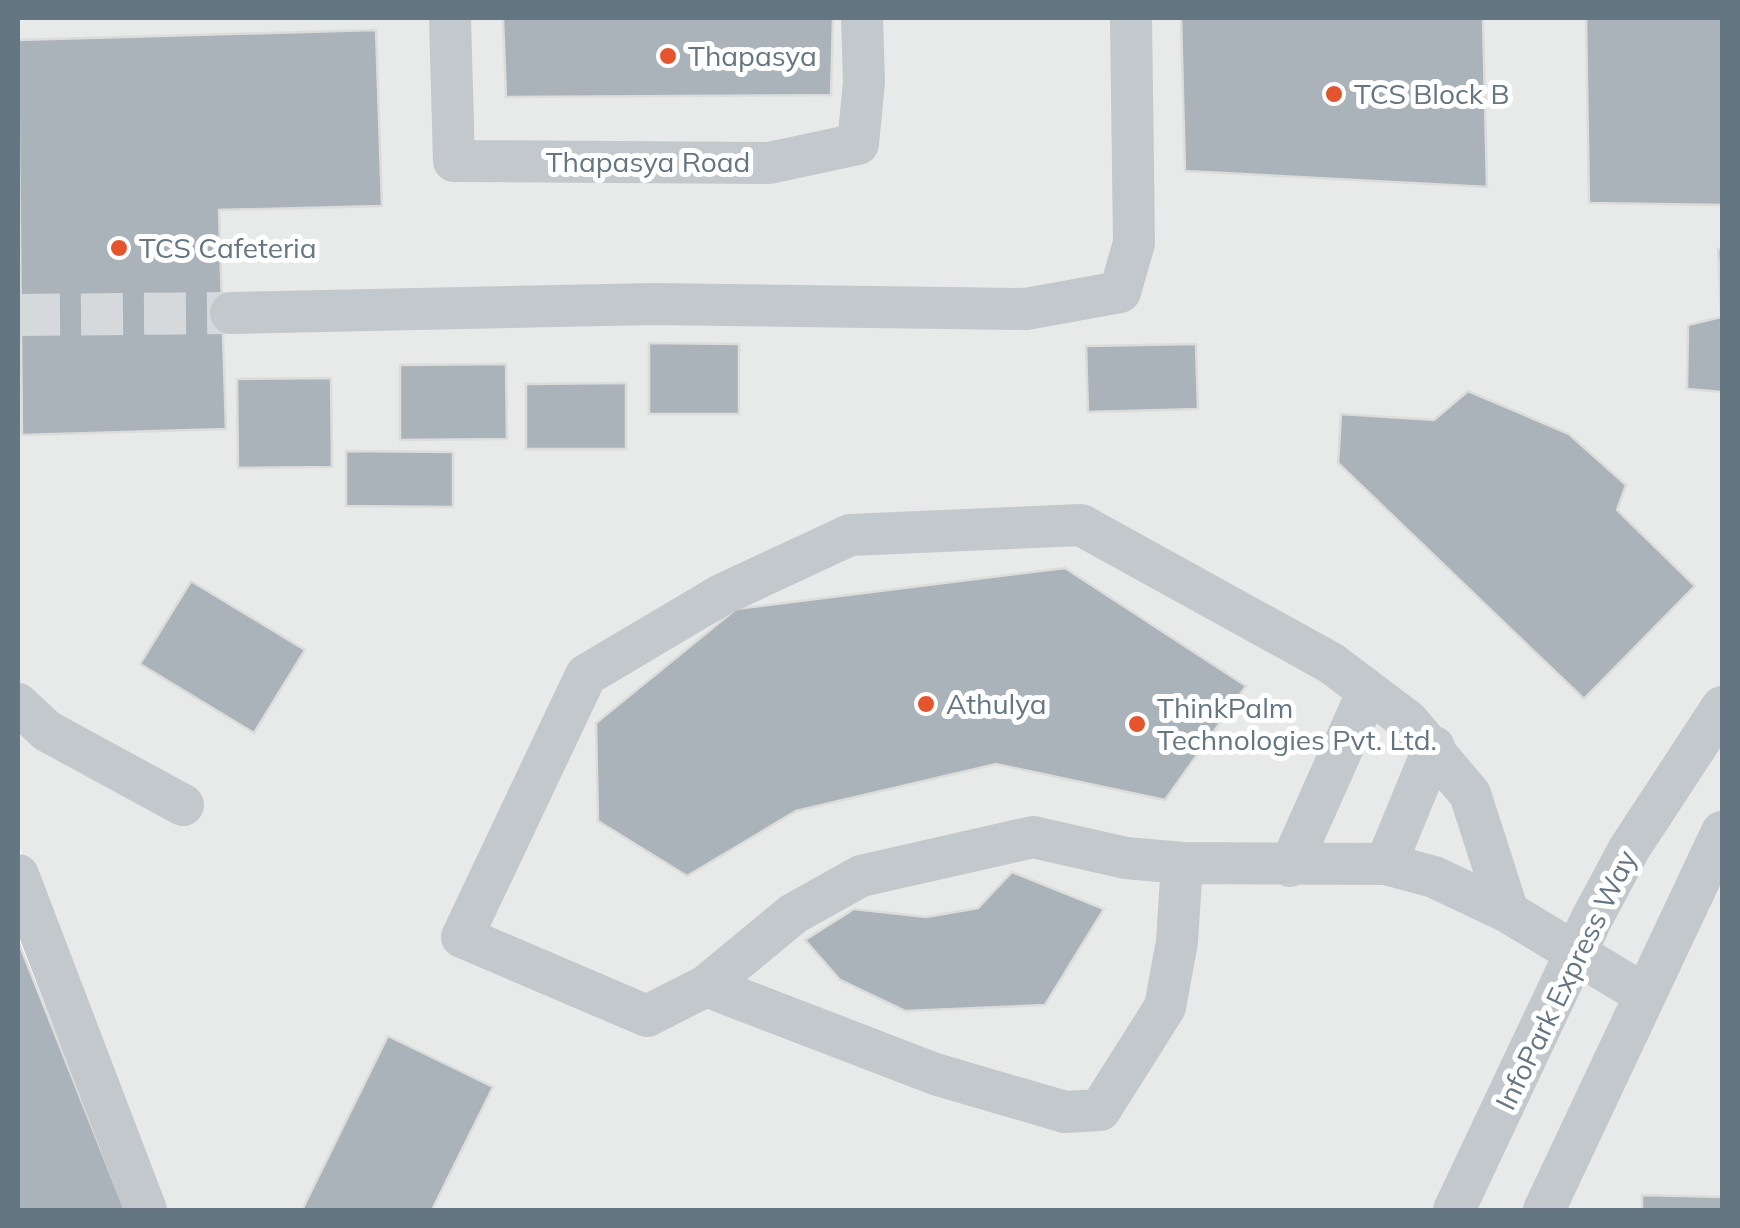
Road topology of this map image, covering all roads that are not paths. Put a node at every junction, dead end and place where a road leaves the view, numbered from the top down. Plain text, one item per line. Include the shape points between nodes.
1 (450, 18) edge
2 (862, 18) edge
3 (1131, 18) edge
4 (231, 313) tunnel mouth
5 (1368, 691) junction
6 (18, 704) edge
7 (1722, 707) edge
8 (1434, 747) junction
9 (184, 804) dead end
10 (1722, 832) edge
11 (1182, 864) junction
12 (1386, 864) junction
13 (1290, 866) junction
14 (18, 875) edge
15 (1508, 912) junction
16 (1574, 956) junction
17 (706, 986) junction
18 (1645, 995) junction
19 (146, 1210) edge
20 (1454, 1210) edge
21 (1544, 1210) edge

1 - 2 street, Thapasya Road via 454,161 770,163 858,144
3 - 4 street via 1134,243 1120,292 1026,309 654,304
5 - 8 street
5 - 13 street
5 - 17 street via 1331,663 1081,524 850,534 722,595 586,675 462,937 647,1016
6 - 9 street via 47,731
7 - 16 street, InfoPark Express Way via 1629,849
8 - 12 street
8 - 15 street via 1470,794
10 - 18 street
11 - 13 street
11 - 17 street via 1033,837 861,876 794,914
11 - 17 street via 1166,1007 1100,1110 1065,1112 935,1074
12 - 13 street
12 - 15 street via 1434,877
14 - 19 street
15 - 16 street
16 - 18 street
16 - 20 street, InfoPark Express Way
18 - 21 street

